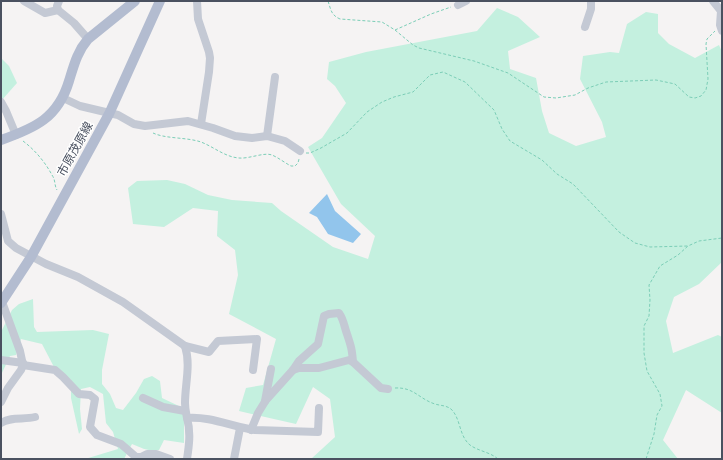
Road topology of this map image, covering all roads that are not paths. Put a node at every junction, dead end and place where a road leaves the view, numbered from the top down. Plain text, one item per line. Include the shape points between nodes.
1 (24, 1) edge
2 (135, 1) edge
3 (160, 1) edge
4 (197, 1) edge
5 (466, 1) edge
6 (592, 1) edge
7 (713, 1) edge
8 (58, 5) edge
9 (458, 5) road end
10 (585, 27) dead end
11 (722, 29) edge
12 (88, 39) junction
13 (275, 77) dead end
14 (63, 98) junction
15 (1, 100) edge
16 (109, 114) junction
17 (201, 124) junction
18 (16, 135) junction
19 (268, 136) junction
20 (1, 140) edge
21 (300, 151) road end
22 (1, 214) edge
23 (4, 240) edge
24 (31, 257) junction
25 (2, 302) edge
26 (185, 346) junction
27 (1, 360) edge
28 (353, 362) junction
29 (23, 364) junction
30 (271, 369) dead end
31 (253, 370) dead end
32 (293, 370) junction
33 (388, 389) road end
34 (143, 398) dead end
35 (1, 402) edge
36 (265, 402) junction
37 (319, 408) dead end
38 (186, 415) junction
39 (35, 416) dead end
40 (1, 423) edge
41 (240, 428) junction
42 (251, 430) junction
43 (170, 459) edge
44 (187, 459) edge
45 (234, 459) edge

1 - 8 street via 46,14
2 - 12 main road
3 - 16 main road, 市原茂原線
4 - 17 street via 198,19 210,58
5 - 9 street
6 - 10 street
7 - 11 street via 721,11
8 - 12 street
12 - 14 main road via 75,61
13 - 19 street
14 - 16 street
14 - 18 main road via 45,120
15 - 18 street
16 - 17 street via 146,126 188,121
16 - 24 main road, 市原茂原線
17 - 19 street via 235,136
18 - 20 main road
19 - 21 street via 285,141
22 - 23 street
23 - 24 street
24 - 25 main road, 市原茂原線
24 - 26 street via 78,277 122,302
25 - 29 street
26 - 31 street via 209,352 218,341 257,338
26 - 38 street via 188,356
27 - 29 street
28 - 32 street via 349,360 319,368
28 - 32 street via 352,347 343,319 335,312 324,316 318,344
28 - 33 street via 381,388
29 - 35 street
29 - 43 street via 55,370 79,394 95,398 90,426 97,435 121,444 136,457 156,454
30 - 36 street
32 - 36 street
34 - 38 street
36 - 42 street
37 - 42 street via 318,432
38 - 41 street
38 - 44 street via 189,442
39 - 40 street via 27,419 9,419
41 - 42 street
41 - 45 street

